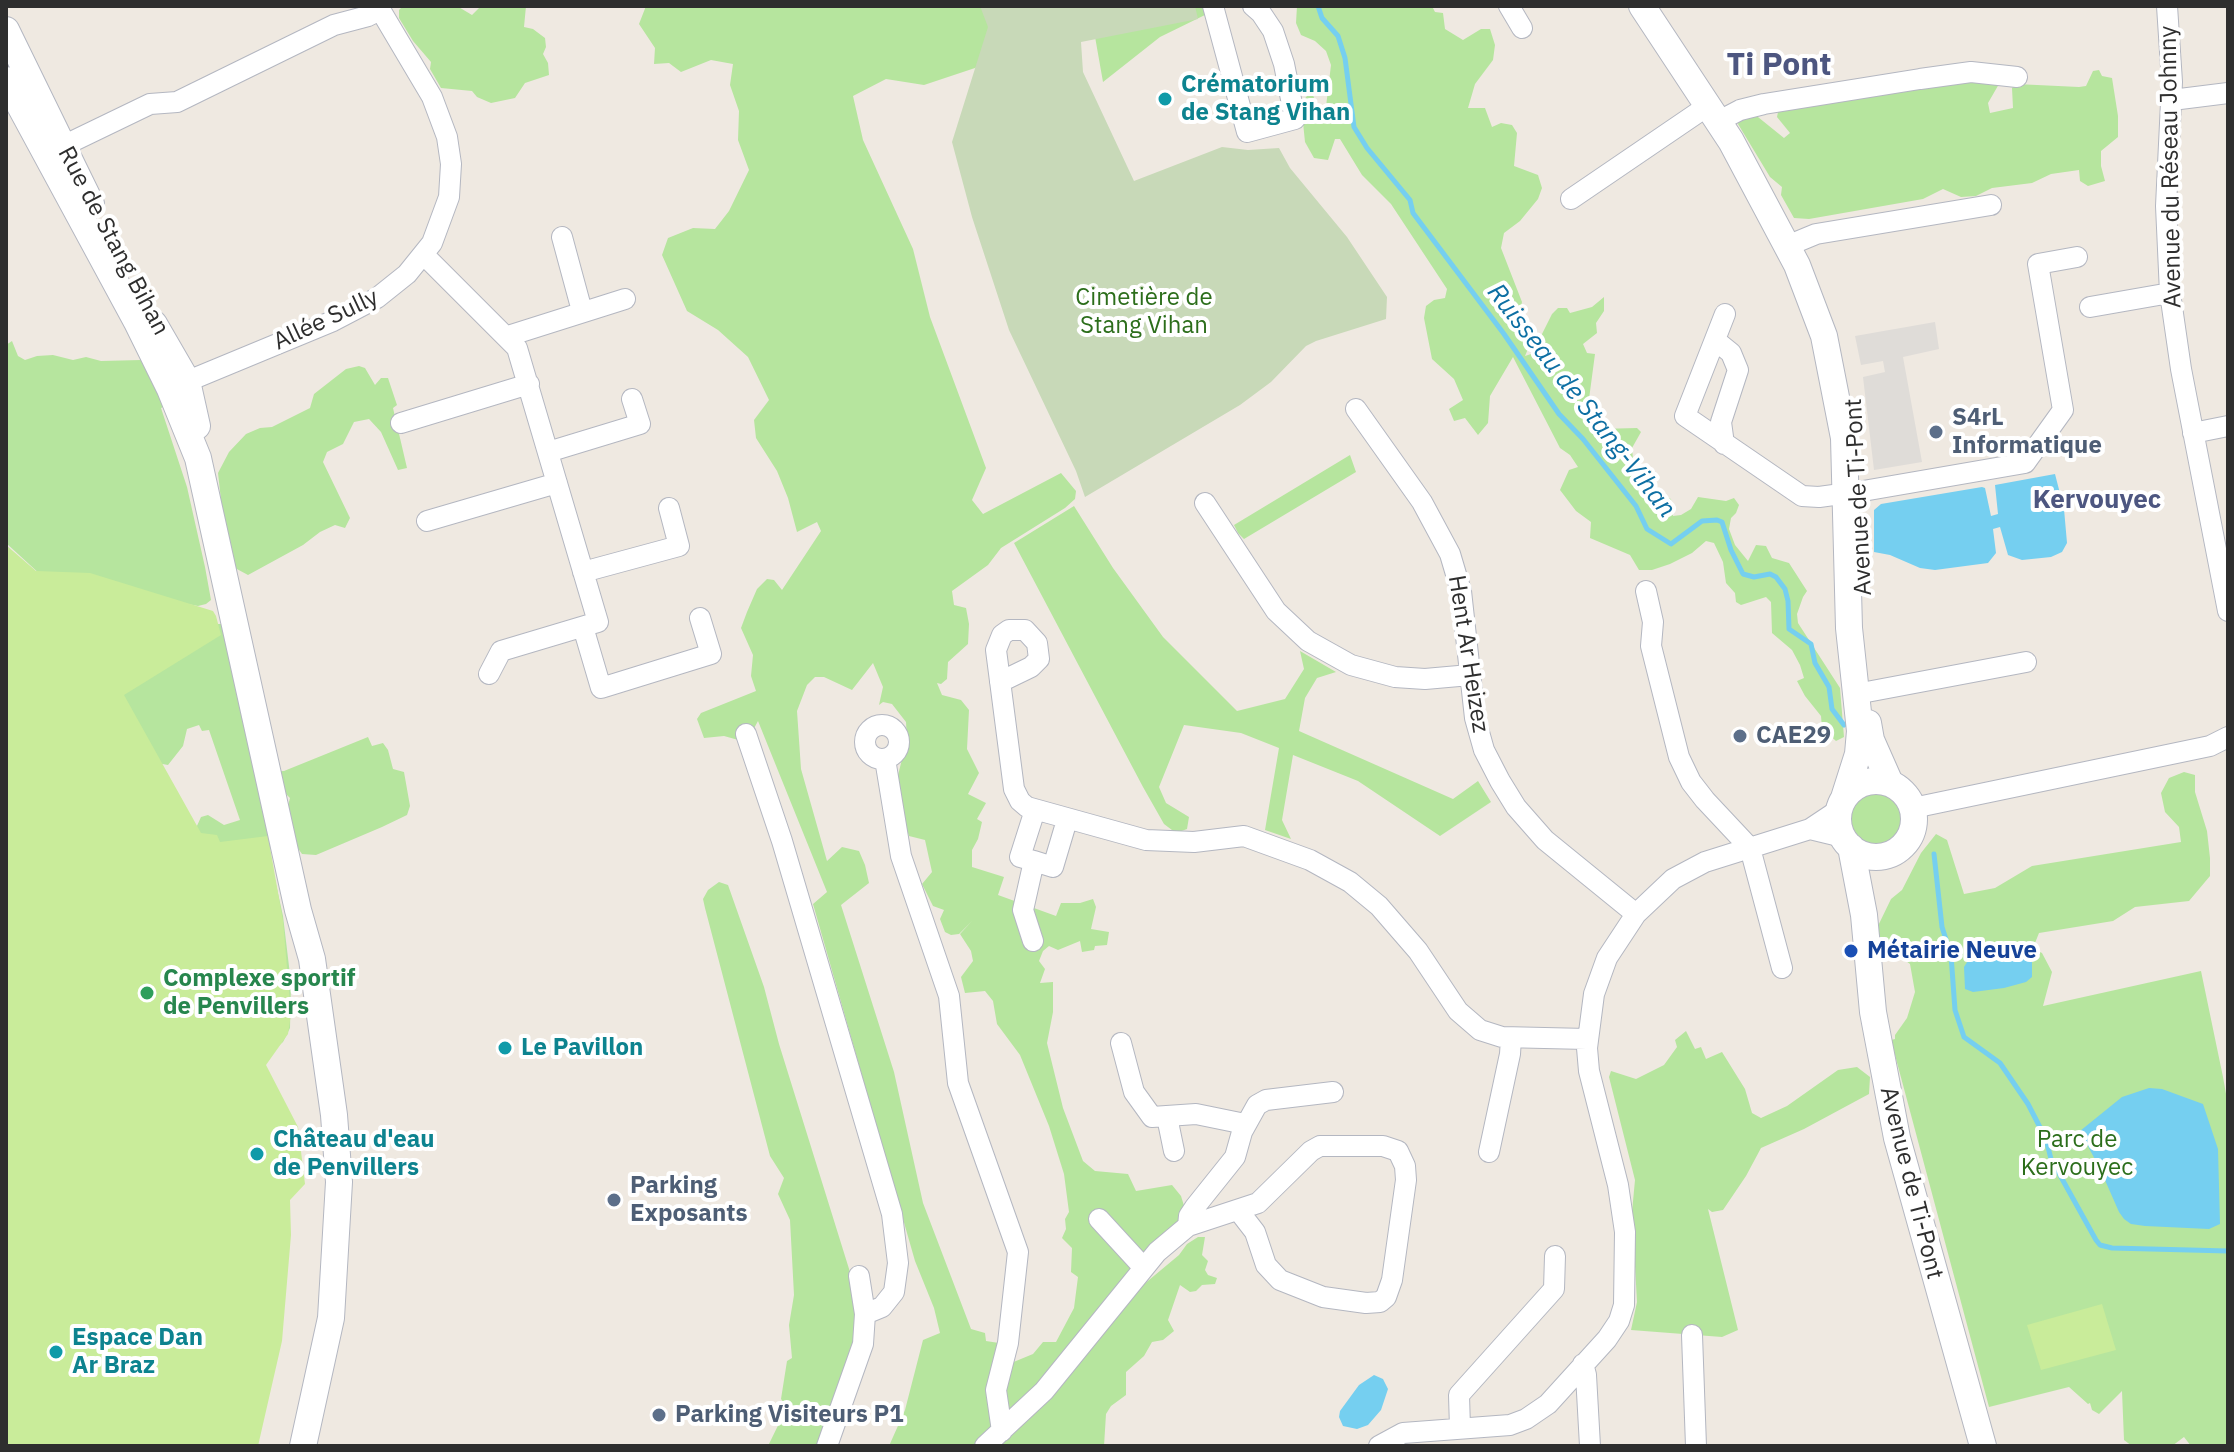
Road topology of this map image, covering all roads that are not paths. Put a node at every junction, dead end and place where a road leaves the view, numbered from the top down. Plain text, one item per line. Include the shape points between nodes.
1 (1213, 6) edge
2 (1253, 6) edge
3 (1509, 6) edge
4 (1642, 6) edge
5 (2167, 6) edge
6 (379, 8) edge
7 (1522, 28) dead end
8 (6, 30) edge
9 (18, 77) edge
10 (2017, 77) dead end
11 (2228, 93) edge
12 (2172, 100) junction
13 (20, 106) junction
14 (1720, 122) junction
15 (63, 146) junction
16 (1571, 199) dead end
17 (1991, 205) dead end
18 (96, 213) junction
19 (562, 237) dead end
20 (1794, 242) junction
21 (424, 255) junction
22 (2077, 257) dead end
23 (2170, 293) junction
24 (625, 299) dead end
25 (2090, 307) dead end
26 (582, 311) junction
27 (1725, 314) dead end
28 (508, 336) junction
29 (1715, 340) junction
30 (529, 384) junction
31 (178, 385) junction
32 (632, 399) dead end
33 (1356, 409) dead end
34 (401, 423) dead end
35 (2228, 426) edge
36 (2193, 433) junction
37 (1724, 444) junction
38 (548, 452) junction
39 (557, 483) junction
40 (1855, 492) junction
41 (1205, 503) dead end
42 (669, 508) dead end
43 (427, 521) dead end
44 (583, 572) junction
45 (1646, 591) dead end
46 (2228, 608) edge
47 (700, 618) dead end
48 (583, 627) junction
49 (2026, 662) dead end
50 (489, 674) dead end
51 (1470, 675) junction
52 (1000, 682) dead end
53 (1861, 694) junction
54 (746, 734) dead end
55 (2228, 737) edge
56 (885, 759) dead end
57 (1890, 783) junction
58 (1842, 804) junction
59 (1913, 808) junction
60 (1035, 810) junction
61 (1067, 820) junction
62 (1810, 829) junction
63 (1847, 842) junction
64 (1750, 848) junction
65 (1891, 853) junction
66 (1034, 861) junction
67 (1636, 914) junction
68 (1864, 915) junction
69 (1033, 941) dead end
70 (1782, 968) dead end
71 (1511, 1038) junction
72 (1587, 1039) junction
73 (1121, 1043) dead end
74 (1333, 1092) dead end
75 (1167, 1117) junction
76 (1245, 1124) junction
77 (1174, 1151) dead end
78 (1489, 1152) dead end
79 (1238, 1210) junction
80 (1099, 1219) dead end
81 (1188, 1226) junction
82 (1555, 1256) dead end
83 (1144, 1268) junction
84 (859, 1276) dead end
85 (865, 1314) junction
86 (1692, 1335) dead end
87 (1583, 1364) junction
88 (1460, 1428) junction
89 (1002, 1431) junction
90 (303, 1446) edge
91 (827, 1446) edge
92 (985, 1446) edge
93 (1379, 1446) edge
94 (1590, 1446) edge
95 (1696, 1446) edge
96 (1983, 1446) edge

1 - 2 street via 1247,132 1295,119 1273,31
3 - 7 street
4 - 14 street, Avenue de Ti-Pont
5 - 12 street, Avenue du Réseau Johnny
6 - 15 street via 177,102 150,104
6 - 21 street, Allée Sully via 432,97 447,137 449,197
8 - 9 street, Rue de Stang Bihan
9 - 13 street, Rue de Stang Bihan
9 - 15 street, Rue de Stang Bihan
10 - 14 street via 1971,72 1930,77 1755,106
11 - 12 street
12 - 23 street, Avenue du Réseau Johnny via 2166,206
13 - 18 street via 40,126 80,200
13 - 31 street, Rue de Stang Bihan via 142,333
14 - 16 street
14 - 20 street, Avenue de Ti-Pont via 1764,180
15 - 18 street, Rue de Stang Bihan
17 - 20 street
18 - 31 street, Rue de Stang Bihan via 142,305 177,360
19 - 26 street
20 - 40 street, Avenue de Ti-Pont via 1825,288 1843,341 1856,410
21 - 28 street
21 - 31 street, Allée Sully via 389,290 346,315
22 - 40 street via 2038,264 2063,410 2025,463
23 - 25 street
23 - 36 street, Avenue du Réseau Johnny
24 - 26 street
26 - 28 street
27 - 29 street
28 - 30 street
29 - 37 street via 1731,353 1738,370 1721,422
29 - 37 street via 1685,416
30 - 34 street
30 - 38 street
31 - 90 street, Rue de Stang Bihan via 195,409 224,615 298,910 299,942 338,1162 331,1318
32 - 38 street via 640,424
33 - 51 street, Hent Ar Heizez via 1446,544 1461,591
35 - 36 street
36 - 46 street, Avenue du Réseau Johnny
37 - 40 street via 1802,496
38 - 39 street
39 - 43 street
39 - 44 street
40 - 53 street, Avenue de Ti-Pont
41 - 51 street via 1276,611 1308,641 1351,665 1395,677
42 - 44 street via 679,546
44 - 48 street via 598,622
45 - 64 street via 1653,622 1651,646 1684,770
47 - 48 street via 711,654 601,688
48 - 50 street via 501,651
49 - 53 street
51 - 67 street, Hent Ar Heizez via 1478,732 1509,797 1545,840
52 - 60 street via 1014,789 1023,804
53 - 57 street, Avenue de Ti-Pont via 1871,740
53 - 58 street, Avenue de Ti-Pont via 1858,754
54 - 85 street via 892,1214 898,1263 894,1292 882,1307
55 - 59 street via 2210,746
56 - 89 street via 901,856 949,996 958,1083 1018,1252 1008,1343 996,1390
57 - 58 street via 1870,781 1851,790
57 - 59 street
58 - 62 street
58 - 63 street via 1840,828
59 - 65 street via 1910,837
60 - 61 street
60 - 66 street via 1020,857
61 - 66 street via 1053,867
61 - 71 street via 1146,840 1244,836 1330,869 1394,921 1464,1018 1488,1034
62 - 63 street
62 - 64 street
63 - 65 street via 1870,856
63 - 68 street, Avenue de Ti-Pont
64 - 67 street via 1691,869
64 - 70 street
65 - 68 street, Avenue de Ti-Pont
66 - 69 street via 1023,910
67 - 72 street via 1600,976
68 - 96 street, Avenue de Ti-Pont via 1873,1012 1897,1138
71 - 72 street
71 - 78 street
72 - 87 street via 1589,1071 1624,1217 1626,1294 1619,1321
73 - 75 street via 1143,1109 1152,1117
74 - 76 street via 1266,1100
75 - 76 street via 1196,1114
75 - 77 street
76 - 81 street via 1235,1157 1195,1207
79 - 79 street via 1264,1198 1320,1146 1383,1146 1398,1151 1405,1166 1392,1280 1380,1302 1323,1297 1280,1280 1266,1265 1255,1232
79 - 81 street
80 - 83 street
81 - 83 street
82 - 88 street via 1554,1289 1459,1395
83 - 89 street via 1044,1391
84 - 85 street
85 - 91 street via 860,1358
86 - 95 street
87 - 88 street via 1548,1404 1526,1419
87 - 94 street
88 - 93 street via 1403,1433
89 - 92 street

